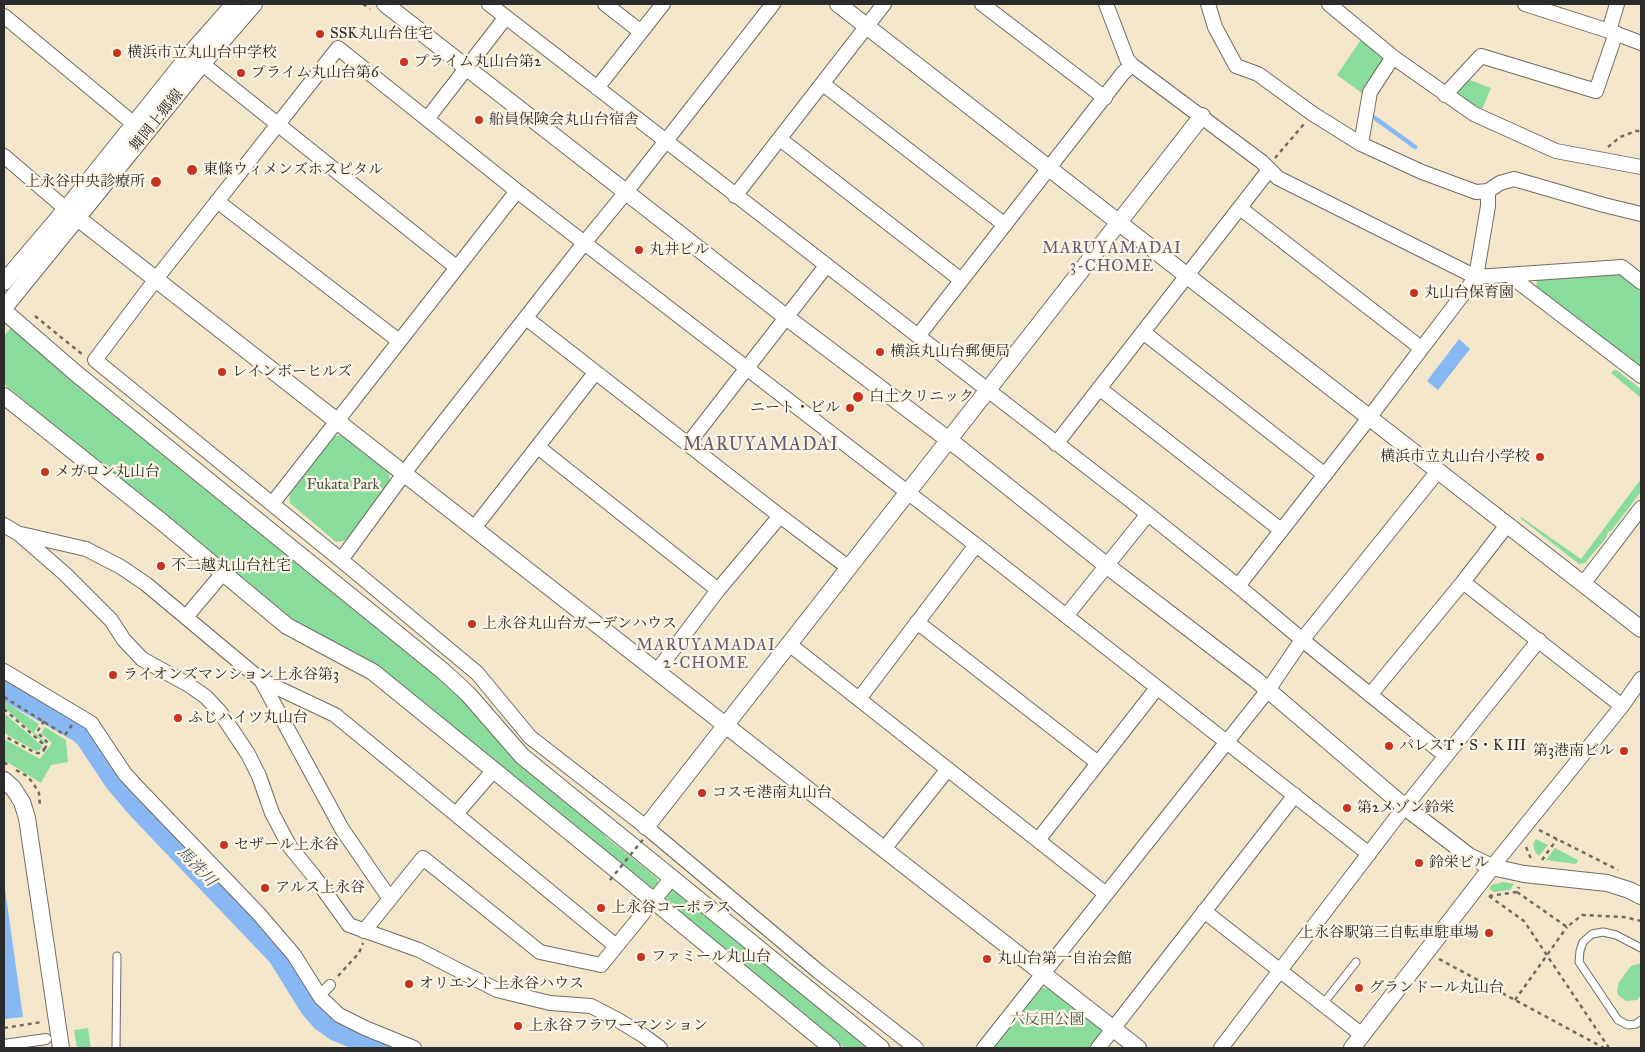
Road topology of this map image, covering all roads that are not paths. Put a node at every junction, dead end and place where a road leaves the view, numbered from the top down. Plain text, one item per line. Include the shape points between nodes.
1 (234, 4) edge
2 (254, 4) edge
3 (385, 4) edge
4 (489, 4) edge
5 (605, 4) edge
6 (663, 4) edge
7 (773, 4) edge
8 (838, 4) edge
9 (884, 4) edge
10 (982, 4) edge
11 (1106, 4) edge
12 (1208, 4) edge
13 (1329, 4) edge
14 (1525, 4) edge
15 (1617, 4) edge
16 (4, 16) edge
17 (506, 17) junction
18 (867, 26) junction
19 (641, 32) junction
20 (1613, 32) junction
21 (1641, 43) edge
22 (1393, 57) junction
23 (196, 59) junction
24 (1132, 64) junction
25 (467, 68) junction
26 (823, 84) junction
27 (597, 88) junction
28 (1444, 95) junction
29 (1105, 98) junction
30 (1202, 116) junction
31 (427, 119) junction
32 (134, 124) junction
33 (277, 124) junction
34 (780, 139) junction
35 (665, 142) junction
36 (1361, 144) junction
37 (4, 156) edge
38 (1641, 166) edge
39 (1050, 168) junction
40 (1269, 170) junction
41 (517, 191) junction
42 (1488, 191) junction
43 (626, 192) junction
44 (735, 196) junction
45 (217, 201) junction
46 (1240, 208) junction
47 (72, 214) junction
48 (1641, 214) edge
49 (1119, 222) junction
50 (1005, 225) junction
51 (585, 242) junction
52 (826, 266) junction
53 (456, 267) junction
54 (1508, 275) junction
55 (1187, 276) junction
56 (1476, 277) junction
57 (156, 279) junction
58 (961, 280) junction
59 (4, 282) edge
60 (1641, 282) edge
61 (4, 310) edge
62 (786, 317) junction
63 (526, 318) junction
64 (1143, 332) junction
65 (918, 336) junction
66 (399, 341) junction
67 (1421, 348) junction
68 (746, 368) junction
69 (595, 373) junction
70 (1641, 376) edge
71 (1099, 388) junction
72 (987, 391) junction
73 (4, 396) edge
74 (1369, 418) junction
75 (336, 421) junction
76 (949, 440) junction
77 (688, 444) junction
78 (1056, 444) junction
79 (538, 447) junction
80 (1438, 471) junction
81 (404, 473) junction
82 (1325, 475) junction
83 (908, 492) junction
84 (272, 504) junction
85 (1641, 508) edge
86 (1148, 514) junction
87 (780, 516) junction
88 (4, 524) edge
89 (1507, 526) junction
90 (474, 528) junction
91 (1281, 530) junction
92 (20, 534) junction
93 (976, 544) junction
94 (341, 560) junction
95 (1106, 565) junction
96 (849, 568) junction
97 (223, 573) junction
98 (1464, 582) junction
99 (1583, 584) junction
100 (1238, 586) junction
101 (718, 590) junction
102 (1066, 616) junction
103 (186, 617) junction
104 (918, 622) junction
105 (1641, 629) edge
106 (1302, 640) junction
107 (1539, 640) junction
108 (789, 644) junction
109 (4, 671) edge
110 (657, 671) junction
111 (261, 680) junction
112 (1641, 680) edge
113 (1157, 688) junction
114 (1268, 690) junction
115 (1370, 695) junction
116 (858, 699) junction
117 (1622, 706) junction
118 (726, 725) junction
119 (1227, 741) junction
120 (1446, 756) junction
121 (1098, 763) junction
122 (948, 769) junction
123 (494, 770) junction
124 (4, 780) edge
125 (1295, 795) junction
126 (1405, 807) junction
127 (456, 814) junction
128 (646, 832) junction
129 (1038, 840) junction
130 (884, 849) junction
131 (1369, 854) junction
132 (1492, 867) junction
133 (671, 878) junction
134 (1106, 894) junction
135 (1641, 896) edge
136 (390, 899) junction
137 (653, 900) junction
138 (1204, 911) junction
139 (365, 935) junction
140 (616, 946) junction
141 (1641, 948) edge
142 (117, 956) dead end
143 (1356, 962) dead end
144 (1279, 970) junction
145 (1043, 974) junction
146 (330, 985) road end
147 (320, 995) junction
148 (1323, 1004) junction
149 (1641, 1020) edge
150 (1112, 1028) junction
151 (1362, 1035) junction
152 (46, 1039) dead end
153 (4, 1045) edge
154 (61, 1048) edge
155 (116, 1048) edge
156 (414, 1048) edge
157 (660, 1048) edge
158 (832, 1048) edge
159 (881, 1048) edge
160 (916, 1048) edge
161 (984, 1048) edge
162 (1098, 1048) edge
163 (1138, 1048) edge
164 (1221, 1048) edge
165 (1352, 1048) edge

1 - 23 street, 舞岡上郷線
2 - 23 street, 舞岡上郷線
3 - 25 street
4 - 17 street
5 - 19 street
6 - 19 street
7 - 35 street
8 - 18 street
9 - 18 street
10 - 29 street
11 - 24 street via 1127,59
12 - 36 street via 1236,66 1258,74
13 - 22 street
14 - 20 street
15 - 20 street
16 - 32 street
17 - 25 street
17 - 27 street
18 - 26 street
18 - 39 street
19 - 27 street
20 - 21 street
20 - 28 street via 1596,91 1480,56
22 - 28 street
22 - 36 street via 1370,92
23 - 32 street, 舞岡上郷線
23 - 33 street
23 - 47 street, 舞岡上郷線
24 - 29 street
24 - 30 street
25 - 31 street
25 - 43 street
26 - 34 street
26 - 50 street
27 - 35 street
28 - 38 street via 1474,114 1556,151
29 - 39 street
30 - 40 street
30 - 49 street
31 - 33 street via 338,48
31 - 41 street
32 - 47 street, 舞岡上郷線
33 - 45 street
33 - 53 street
34 - 44 street
34 - 58 street
35 - 43 street
35 - 44 street
36 - 42 street via 1476,192
37 - 47 street
39 - 49 street
39 - 50 street
40 - 46 street
40 - 56 street via 1278,178
41 - 51 street
41 - 53 street
42 - 48 street via 1514,179
42 - 56 street
43 - 51 street
43 - 62 street
44 - 52 street
45 - 57 street
45 - 66 street
46 - 55 street
46 - 67 street
47 - 57 street
47 - 59 street, 舞岡上郷線
47 - 61 street, 舞岡上郷線
49 - 55 street
49 - 72 street
50 - 58 street
51 - 63 street
51 - 68 street
52 - 62 street
52 - 65 street
53 - 66 street
54 - 56 street
54 - 60 street via 1622,267
54 - 70 street
55 - 64 street
55 - 74 street
56 - 67 street
57 - 75 street
57 - 84 street via 95,360
58 - 65 street
61 - 133 street via 78,375 443,671 468,694 522,756
62 - 68 street
62 - 76 street
63 - 69 street
63 - 81 street
64 - 71 street
64 - 82 street
65 - 72 street
66 - 75 street
67 - 74 street
68 - 77 street
68 - 83 street
69 - 77 street
69 - 79 street
71 - 78 street
71 - 91 street
72 - 76 street
72 - 78 street
73 - 97 street
74 - 80 street
74 - 82 street
75 - 81 street
75 - 84 street
76 - 83 street
76 - 95 street
77 - 87 street
78 - 86 street
79 - 90 street
79 - 101 street
80 - 89 street
80 - 106 street
81 - 90 street
81 - 94 street
82 - 91 street
83 - 93 street
83 - 96 street
84 - 94 street
85 - 99 street
86 - 95 street
86 - 100 street
87 - 96 street
87 - 101 street
88 - 92 street
89 - 98 street
89 - 99 street
90 - 110 street
91 - 100 street
92 - 103 street via 86,549 146,584
92 - 139 street via 111,620 124,640 142,658 189,685 220,712 260,776 272,813 290,847 349,925
93 - 102 street
93 - 104 street
94 - 128 street via 477,673 530,737
95 - 102 street
95 - 114 street
96 - 108 street
97 - 103 street
97 - 123 street via 287,626 373,672
98 - 107 street
98 - 115 street
99 - 105 street
100 - 106 street
101 - 110 street
102 - 113 street
103 - 111 street
104 - 116 street
104 - 121 street
106 - 114 street
106 - 115 street
107 - 117 street
107 - 120 street
108 - 116 street
108 - 118 street
109 - 147 street via 91,723 126,774 258,913 294,955
110 - 118 street
111 - 127 street via 335,715
111 - 136 street via 342,829
112 - 117 street
113 - 119 street
113 - 121 street
114 - 119 street
114 - 126 street
115 - 120 street
116 - 122 street
117 - 132 street
118 - 128 street
118 - 130 street
119 - 125 street
119 - 134 street
120 - 126 street
121 - 129 street
122 - 129 street
122 - 130 street
123 - 127 street
123 - 137 street
124 - 154 street via 22,802 28,818
125 - 131 street
125 - 138 street
126 - 131 street
126 - 132 street via 1469,856
127 - 140 street
128 - 160 street
129 - 134 street
130 - 145 street
131 - 144 street
132 - 135 street via 1607,884
132 - 151 street
133 - 137 street
133 - 159 street
134 - 145 street
136 - 139 street
136 - 140 street via 422,858 540,952 601,965
137 - 140 street
137 - 158 street
138 - 144 street
138 - 150 street
139 - 157 street via 419,950 496,990 550,1003 592,1006
141 - 149 lane via 1616,935 1592,934 1584,942 1579,962 1618,1020 1628,1025
142 - 155 lane
143 - 148 lane
144 - 148 street
144 - 164 street
145 - 150 street
145 - 161 street
146 - 147 street
147 - 156 street via 339,1015
148 - 151 street
150 - 162 street
150 - 163 street
151 - 165 street
152 - 153 street

